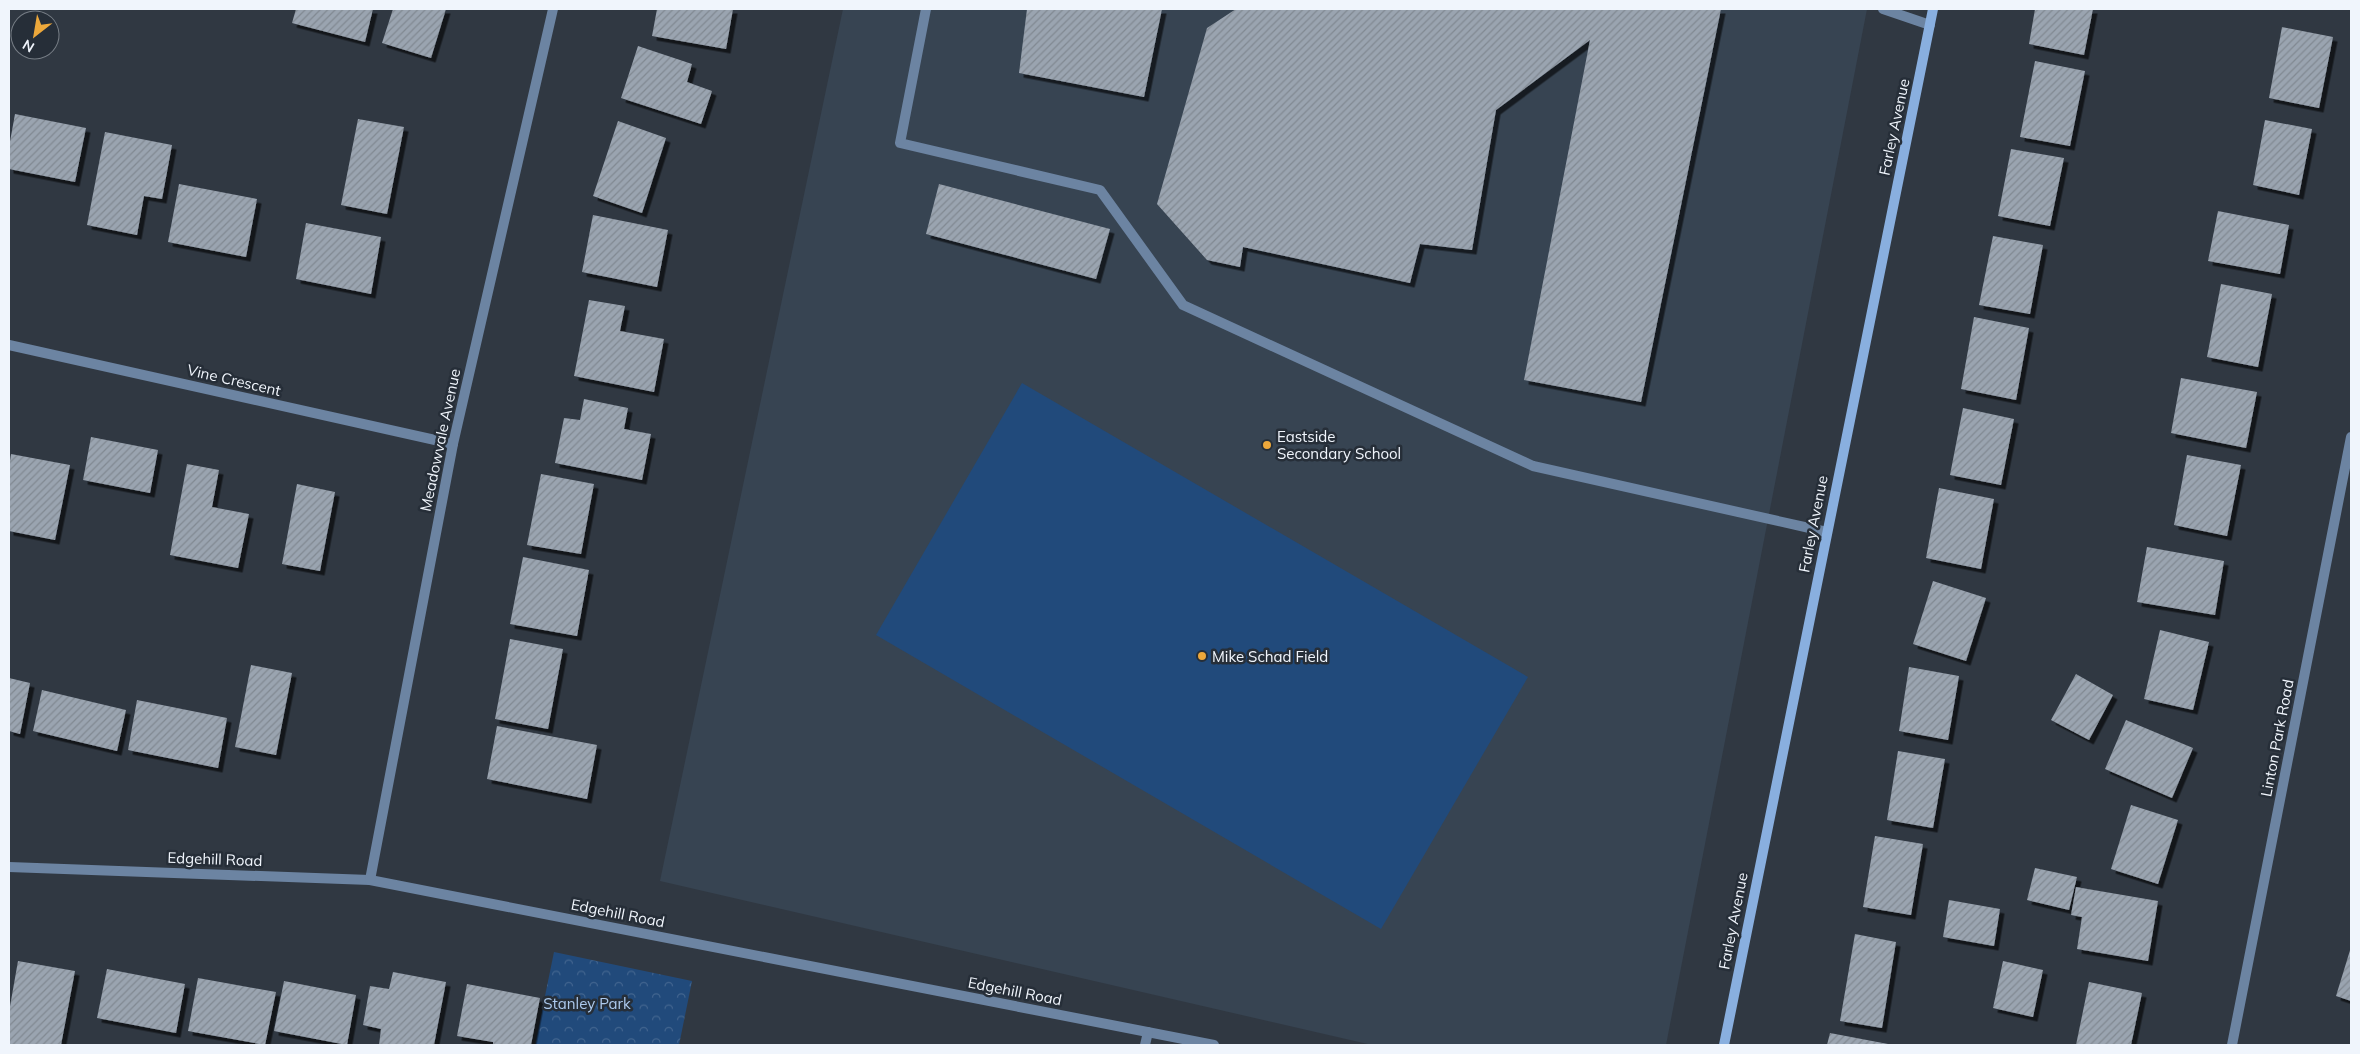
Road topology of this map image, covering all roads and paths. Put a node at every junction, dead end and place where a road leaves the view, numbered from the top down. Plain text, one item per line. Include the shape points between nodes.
1 (553, 9) edge
2 (926, 9) edge
3 (1883, 9) edge
4 (1933, 9) edge
5 (1930, 25) junction
6 (9, 345) edge
7 (2351, 437) edge
8 (452, 444) junction
9 (1827, 532) junction
10 (9, 867) edge
11 (370, 880) junction
12 (1148, 1032) junction
13 (1145, 1045) edge
14 (1214, 1045) edge
15 (1724, 1045) edge
16 (2232, 1045) edge

1 - 8 street, Meadowvale Avenue
2 - 9 street via 900,143 1100,190 1183,305 1533,466
3 - 5 street
4 - 5 street, Farley Avenue
5 - 9 street, Farley Avenue
6 - 8 street, Vine Crescent
7 - 16 street, Linton Park Road
8 - 11 street, Meadowvale Avenue
9 - 15 street, Farley Avenue
10 - 11 street, Edgehill Road
11 - 12 street, Edgehill Road
12 - 13 street
12 - 14 street, Edgehill Road

